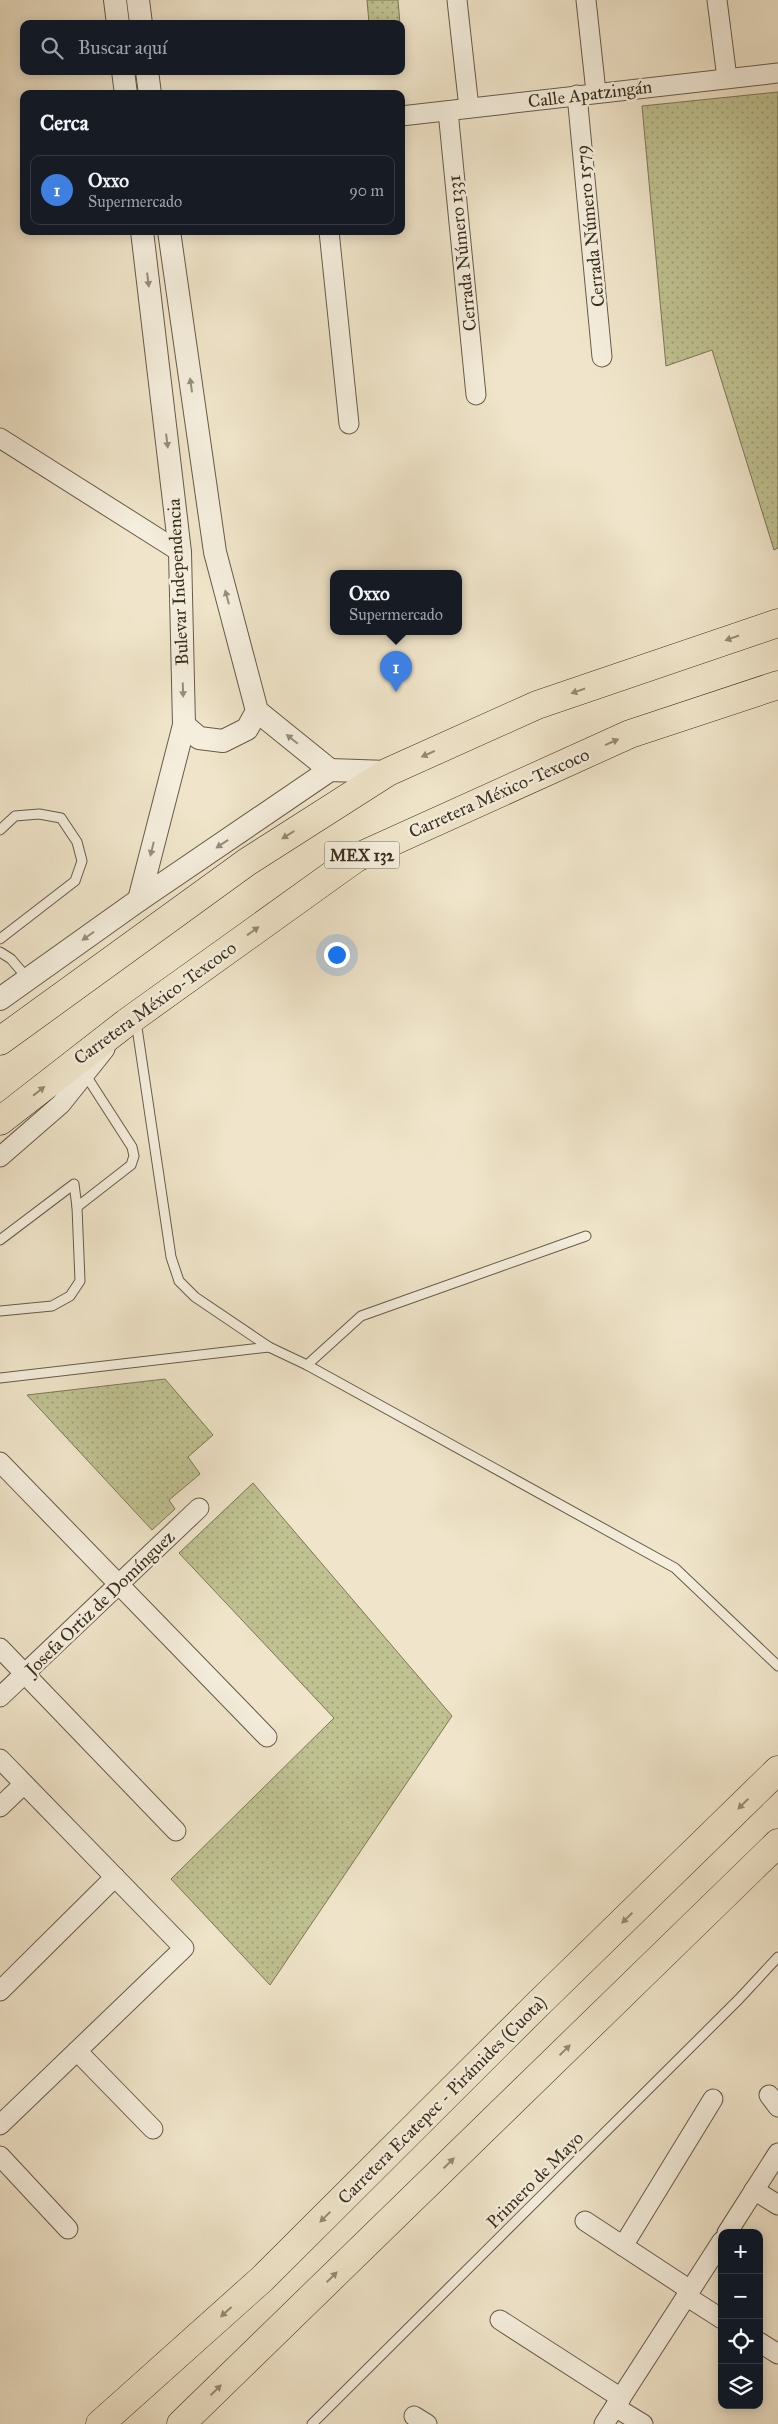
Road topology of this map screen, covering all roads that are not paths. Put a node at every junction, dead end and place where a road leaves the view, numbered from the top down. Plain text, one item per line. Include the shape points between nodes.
1 (115, 0) edge
2 (138, 0) edge
3 (457, 0) edge
4 (586, 0) edge
5 (717, 0) edge
6 (118, 20) edge
7 (140, 20) edge
8 (778, 73) edge
9 (124, 75) edge
10 (148, 75) edge
11 (728, 78) junction
12 (125, 90) edge
13 (149, 90) edge
14 (596, 92) junction
15 (577, 95) junction
16 (469, 108) junction
17 (448, 111) junction
18 (405, 116) edge
19 (142, 235) edge
20 (170, 235) edge
21 (329, 235) edge
22 (602, 357) dead end
23 (476, 395) dead end
24 (350, 424) dead end
25 (0, 437) edge
26 (180, 552) junction
27 (778, 623) edge
28 (778, 685) edge
29 (258, 711) junction
30 (184, 724) junction
31 (330, 770) junction
32 (388, 772) junction
33 (0, 830) edge
34 (139, 900) junction
35 (0, 939) edge
36 (0, 952) edge
37 (28, 979) junction
38 (0, 999) edge
39 (131, 1020) junction
40 (0, 1041) edge
41 (80, 1069) junction
42 (0, 1121) edge
43 (0, 1157) edge
44 (76, 1207) junction
45 (586, 1236) dead end
46 (0, 1240) edge
47 (0, 1311) edge
48 (269, 1347) junction
49 (308, 1365) junction
50 (0, 1378) edge
51 (0, 1462) edge
52 (199, 1508) dead end
53 (118, 1585) junction
54 (0, 1648) edge
55 (778, 1666) edge
56 (25, 1674) junction
57 (0, 1696) edge
58 (267, 1737) dead end
59 (0, 1759) edge
60 (778, 1770) edge
61 (24, 1784) junction
62 (0, 1807) edge
63 (176, 1831) dead end
64 (778, 1843) edge
65 (115, 1877) junction
66 (778, 1957) edge
67 (0, 1991) edge
68 (78, 2051) junction
69 (713, 2099) dead end
70 (0, 2125) edge
71 (153, 2129) dead end
72 (778, 2153) edge
73 (0, 2156) edge
74 (754, 2190) junction
75 (778, 2205) edge
76 (585, 2221) dead end
77 (68, 2229) dead end
78 (730, 2229) edge
79 (623, 2246) junction
80 (718, 2247) edge
81 (688, 2293) junction
82 (718, 2315) edge
83 (500, 2320) dead end
84 (763, 2345) edge
85 (778, 2354) edge
86 (618, 2402) junction
87 (100, 2424) edge
88 (181, 2424) edge
89 (312, 2424) edge
90 (604, 2424) edge
91 (643, 2424) edge

1 - 6 street
2 - 7 street
3 - 16 street
4 - 14 street
5 - 11 street
8 - 11 street, Calle Apatzingán
9 - 12 street
10 - 13 street
11 - 14 street, Calle Apatzingán
14 - 15 street, Calle Apatzingán
15 - 16 street, Calle Apatzingán
15 - 22 street, Cerrada Número 1579
16 - 17 street, Calle Apatzingán
17 - 18 street, Calle Apatzingán
17 - 23 street, Cerrada Número 1331
19 -> 26 street, Bulevar Independencia
29 -> 20 street, Bulevar Independencia via 216,552
21 - 24 street
25 - 26 street
26 -> 30 street, Bulevar Independencia
27 -> 32 highway, MEX 132 via 537,705
39 -> 28 highway, Carretera México-Texcoco / MEX 132 via 356,858 630,734
29 - 30 street via 247,729 223,742 199,738
31 -> 29 street
30 -> 34 street, Bulevar Independencia
31 - 32 street
31 -> 34 street
32 -> 40 highway, MEX 132 via 247,862
33 - 35 lane via 15,816 39,814 60,818 77,842 82,862 75,880
34 -> 37 street
36 - 37 lane via 11,959
37 - 38 street
39 - 41 highway, Carretera México-Texcoco / MEX 132
39 - 48 lane via 172,1257 179,1281 195,1296
42 -> 41 highway, Carretera México-Texcoco / MEX 132
41 - 43 street via 61,1104
41 - 44 lane via 132,1147 134,1156 131,1164
44 - 46 lane via 74,1184
44 - 47 lane via 80,1281 70,1296 52,1306
45 - 49 lane via 361,1316
48 - 49 lane
48 - 50 lane
49 - 55 lane via 675,1568
51 - 53 street
52 - 53 street, Josefa Ortiz de Domínguez
53 - 56 street, Josefa Ortiz de Domínguez
53 - 58 street
54 - 56 street
56 - 57 street, Josefa Ortiz de Domínguez
56 - 63 street
59 - 61 street
60 -> 87 highway, Carretera Ecatepec - Pirámides (Cuota) via 262,2279
61 - 62 street
61 - 65 street
88 -> 64 highway
65 - 67 street
65 - 68 street via 184,1948
66 - 89 lane, Primero de Mayo
68 - 70 street
68 - 71 street
69 - 79 street
72 - 74 street
73 - 77 street
74 - 75 street
74 - 78 street
76 - 79 street
79 - 81 street
80 - 81 street
81 - 82 street
81 - 86 street
83 - 86 street
84 - 85 street
86 - 90 street
86 - 91 street

